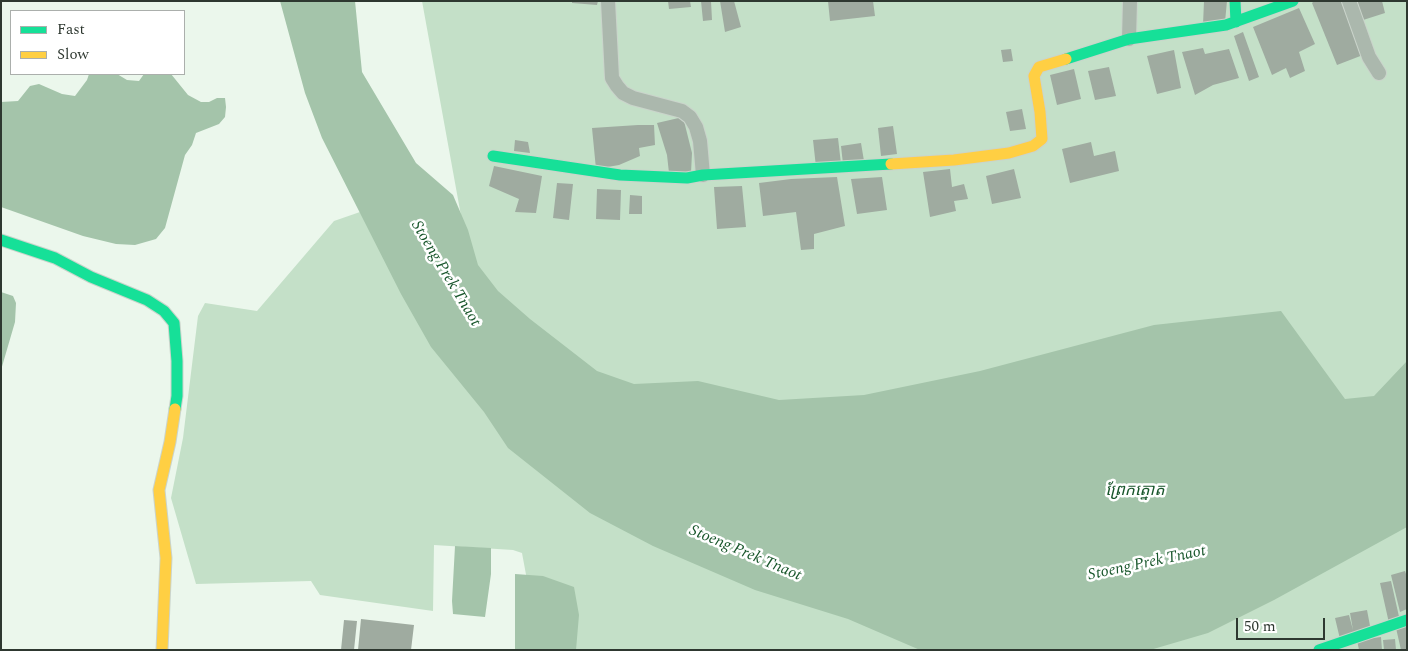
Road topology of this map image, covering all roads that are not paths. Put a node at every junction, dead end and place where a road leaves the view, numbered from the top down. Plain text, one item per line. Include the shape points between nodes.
1 (608, 1) edge
2 (1130, 1) edge
3 (1235, 1) edge
4 (1293, 1) edge
5 (1349, 1) edge
6 (1236, 22) junction
7 (1129, 40) junction
8 (1379, 73) dead end
9 (493, 156) dead end
10 (702, 175) junction
11 (1, 240) edge
12 (1407, 620) edge
13 (162, 650) edge
14 (1319, 650) edge

1 - 10 street via 612,78 623,93 682,111 690,117 700,141
2 - 7 street
3 - 6 street
4 - 6 street
5 - 8 street via 1369,57
6 - 7 street
7 - 10 street via 1039,66 1034,76 1042,139 1033,146 1009,153 954,160
9 - 10 street via 620,175 686,178
11 - 13 street via 55,258 147,300 164,311 174,323 177,396 159,490 166,558
12 - 14 street

